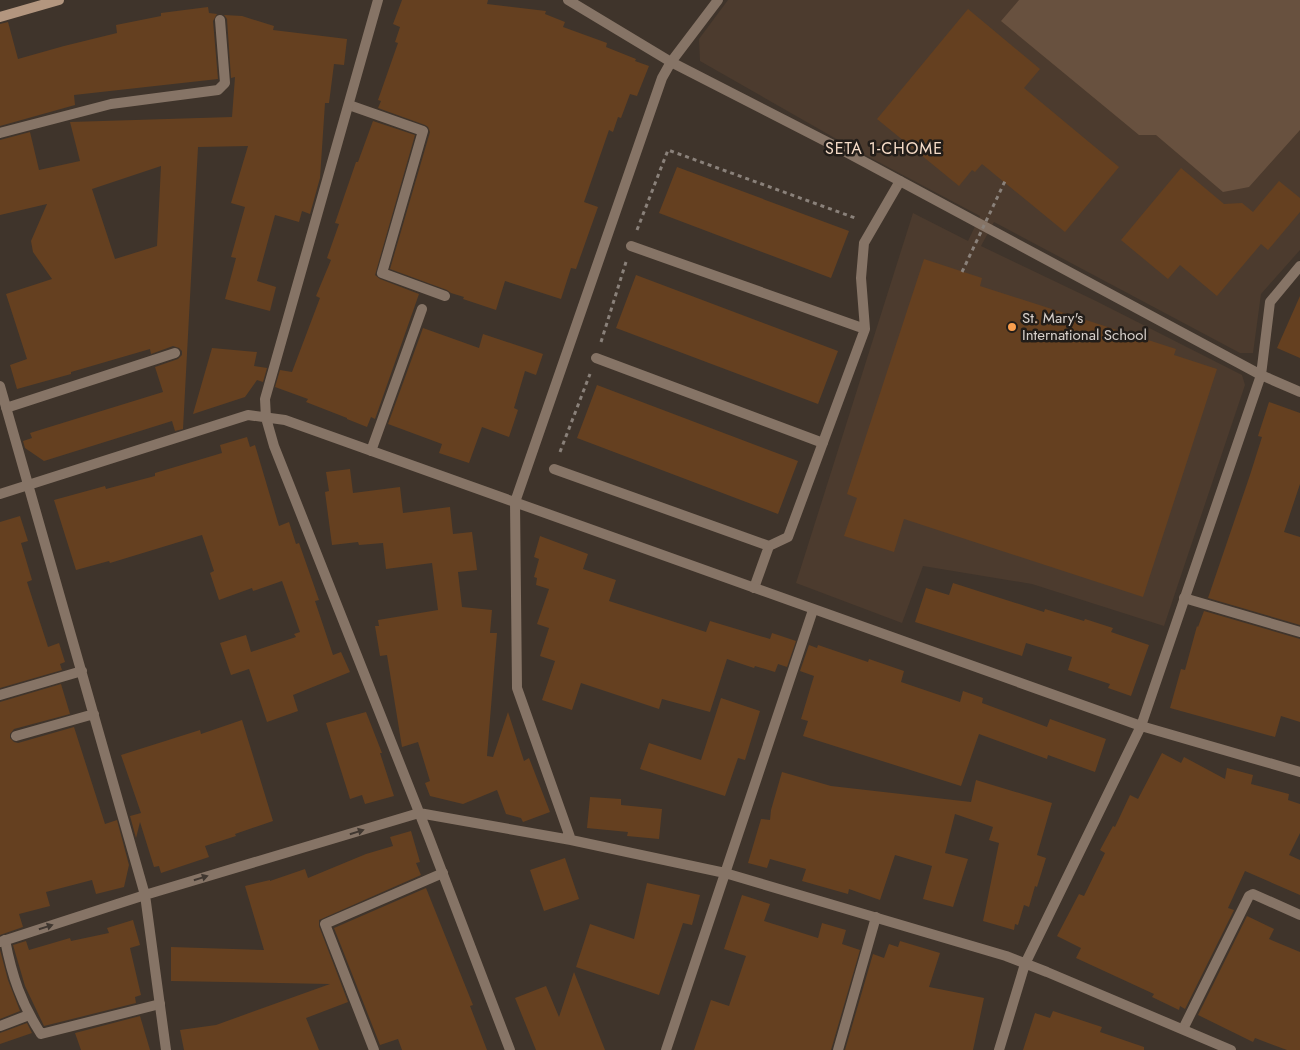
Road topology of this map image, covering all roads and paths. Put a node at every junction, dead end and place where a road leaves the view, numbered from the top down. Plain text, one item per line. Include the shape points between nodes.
1 (60, 0) edge
2 (378, 0) edge
3 (568, 0) edge
4 (718, 0) edge
5 (0, 17) edge
6 (220, 20) dead end
7 (672, 62) junction
8 (349, 105) junction
9 (0, 133) edge
10 (1006, 179) dead end
11 (900, 181) junction
12 (631, 246) dead end
13 (1300, 266) edge
14 (962, 272) dead end
15 (445, 296) dead end
16 (422, 309) dead end
17 (865, 329) junction
18 (175, 353) dead end
19 (596, 358) dead end
20 (1261, 374) junction
21 (0, 386) edge
22 (1300, 392) edge
23 (6, 408) junction
24 (266, 418) junction
25 (823, 443) junction
26 (371, 451) junction
27 (554, 469) dead end
28 (29, 485) junction
29 (0, 494) edge
30 (515, 502) junction
31 (769, 546) junction
32 (754, 588) junction
33 (1184, 598) junction
34 (813, 610) junction
35 (1300, 632) edge
36 (82, 671) junction
37 (0, 695) edge
38 (94, 714) junction
39 (1141, 726) junction
40 (16, 736) dead end
41 (1300, 772) edge
42 (419, 813) junction
43 (571, 840) junction
44 (443, 872) junction
45 (725, 873) junction
46 (145, 895) junction
47 (1300, 915) edge
48 (876, 917) junction
49 (2, 941) edge
50 (1026, 964) junction
51 (160, 1004) junction
52 (28, 1015) junction
53 (0, 1026) edge
54 (1183, 1029) junction
55 (166, 1050) edge
56 (374, 1050) edge
57 (510, 1050) edge
58 (666, 1050) edge
59 (838, 1050) edge
60 (999, 1050) edge
61 (1231, 1050) edge

1 - 5 street
2 - 8 street
3 - 7 street
4 - 7 street
6 - 9 street via 226,83 218,90 111,104
7 - 11 street
7 - 30 street via 662,78
8 - 15 street via 423,131 382,273
8 - 24 street via 265,399
10 - 14 path, bridge
11 - 17 street via 864,243 861,278
11 - 20 street
12 - 17 street
13 - 20 street via 1270,302
16 - 26 street
17 - 25 street
18 - 23 street
19 - 25 street
20 - 22 street
20 - 33 street
21 - 23 street
23 - 28 street
24 - 26 street via 285,420
24 - 28 street via 248,415
24 - 42 street via 274,446
25 - 31 street via 788,537
26 - 30 street
27 - 31 street
28 - 29 street
28 - 36 street
30 - 32 street
30 - 43 street via 517,688
31 - 32 street
32 - 34 street
33 - 35 street
33 - 39 street
34 - 39 street
34 - 45 street
36 - 37 street
36 - 38 street
38 - 40 street
38 - 46 street
39 - 41 street
39 - 50 street
42 - 43 street
42 - 44 street
46 -> 42 street
43 - 45 street
44 - 56 street via 325,924
44 - 57 street
45 - 48 street
45 - 58 street
49 -> 46 street
46 - 51 street
47 - 54 street via 1253,894 1249,896
48 - 50 street
48 - 59 street
49 - 52 street
50 - 54 street
50 - 60 street
51 - 52 street via 41,1034
51 - 55 street
52 - 53 street
54 - 61 street

